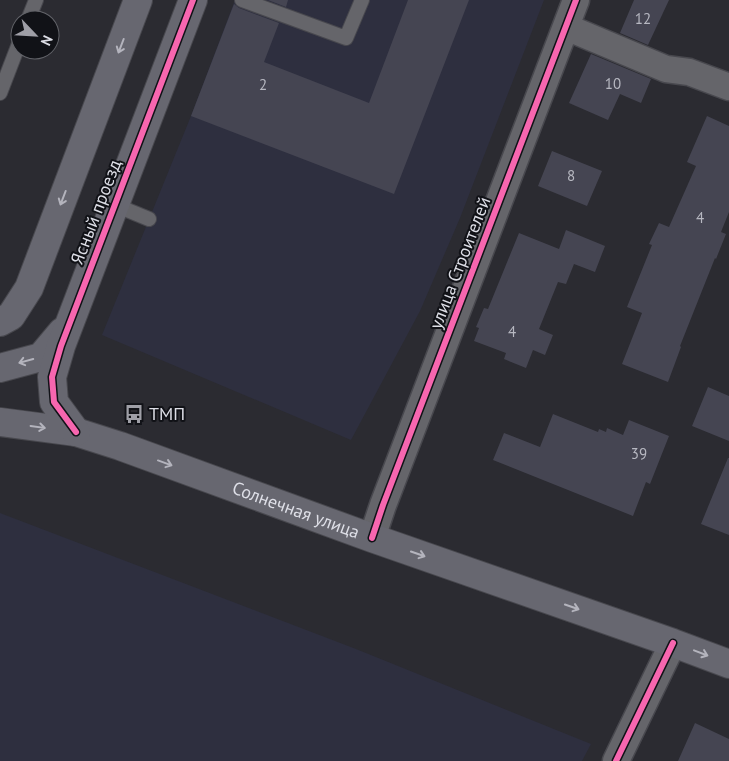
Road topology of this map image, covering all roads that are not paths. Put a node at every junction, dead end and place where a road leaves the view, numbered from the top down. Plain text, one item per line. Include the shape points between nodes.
1 (138, 0) edge
2 (194, 0) edge
3 (242, 0) edge
4 (362, 0) edge
5 (576, 0) edge
6 (566, 27) junction
7 (13, 60) edge
8 (729, 88) edge
9 (0, 94) edge
10 (115, 205) junction
11 (149, 219) dead end
12 (71, 321) junction
13 (0, 322) edge
14 (0, 368) edge
15 (0, 422) edge
16 (76, 432) junction
17 (372, 538) junction
18 (673, 643) junction
19 (729, 664) edge
20 (616, 761) edge

1 -> 13 street, Ясный проезд via 30,288 11,316
2 - 10 street, Ясный проезд
3 - 4 lane via 346,38
5 - 6 street, улица Строителей
6 - 8 street via 666,69 689,72
6 - 17 street, улица Строителей
7 - 9 lane
10 - 11 lane
10 - 12 street, Ясный проезд
12 -> 14 street, Ясный проезд via 41,357
12 - 16 street, Ясный проезд via 52,377 54,402
15 -> 16 street, Солнечная улица
16 -> 17 street, Солнечная улица
17 -> 18 street, Солнечная улица
18 -> 19 street, Солнечная улица
18 - 20 street

